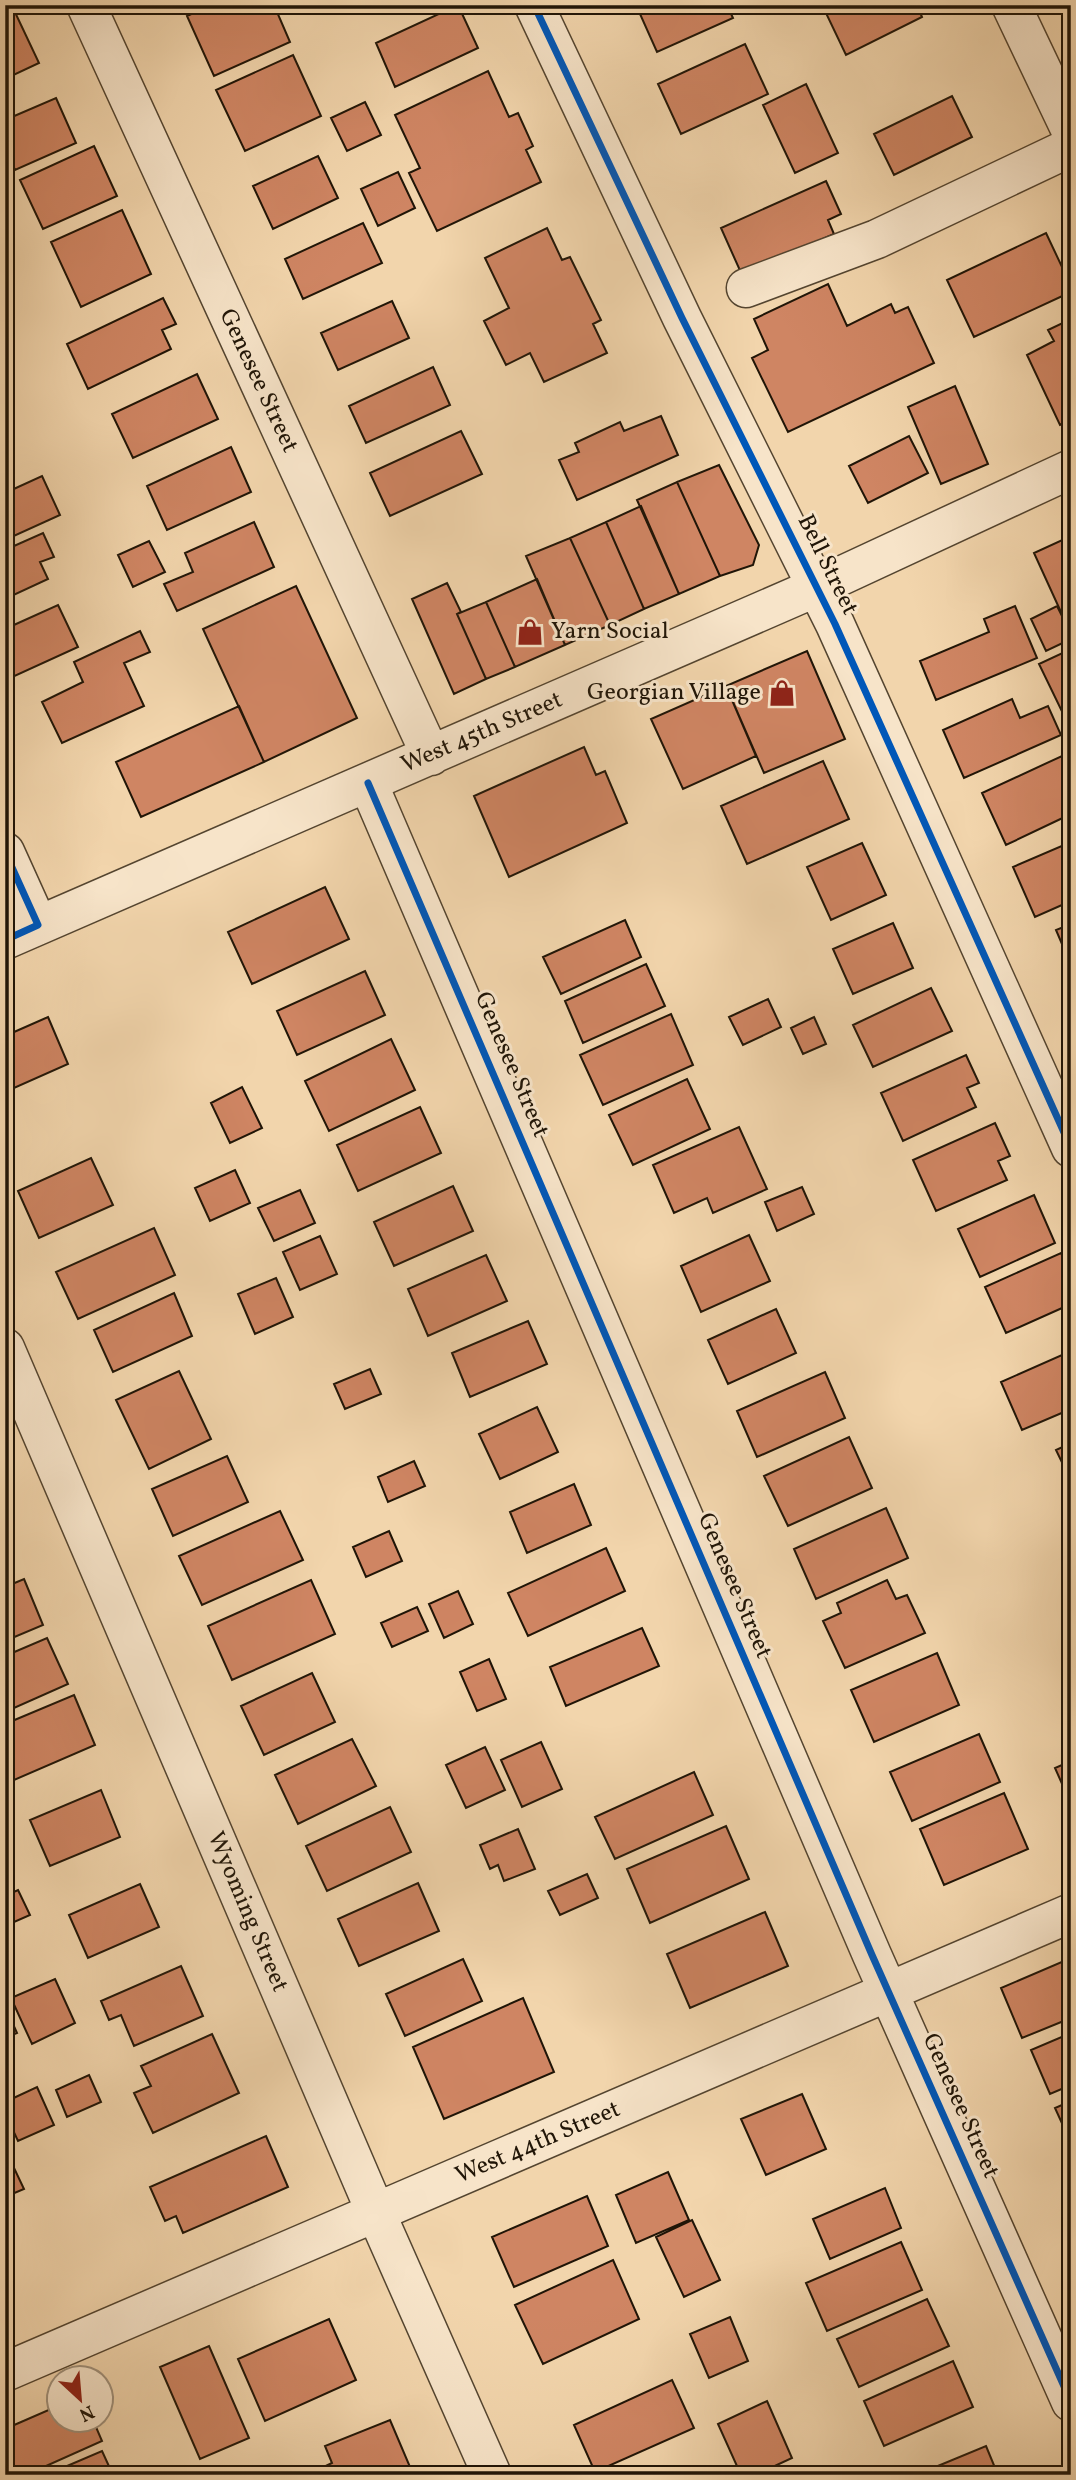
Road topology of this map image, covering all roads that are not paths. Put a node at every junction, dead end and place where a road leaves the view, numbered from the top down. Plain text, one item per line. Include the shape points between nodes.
1 (86, 5) edge
2 (534, 5) edge
3 (1011, 5) edge
4 (1071, 131) edge
5 (1071, 147) edge
6 (746, 288) dead end
7 (1071, 469) edge
8 (817, 587) junction
9 (430, 756) junction
10 (368, 783) junction
11 (5, 852) edge
12 (22, 932) edge
13 (1071, 1148) edge
14 (5, 1348) edge
15 (1071, 1913) edge
16 (888, 1992) junction
17 (376, 2213) junction
18 (5, 2372) edge
19 (1071, 2402) edge
20 (492, 2475) edge

1 - 9 street, Genesee Street
2 - 8 street, Bell Street via 682,318
3 - 4 street
5 - 6 street via 877,239
7 - 8 street, West 45th Street
8 - 9 street, West 45th Street
8 - 13 street, Bell Street
9 - 10 street, West 45th Street
10 - 12 street, West 45th Street
10 - 16 street, Genesee Street
11 - 12 street
14 - 17 street, Wyoming Street
15 - 16 street, West 44th Street
16 - 17 street, West 44th Street
16 - 19 street, Genesee Street
17 - 18 street, West 44th Street
17 - 20 street, Wyoming Street

